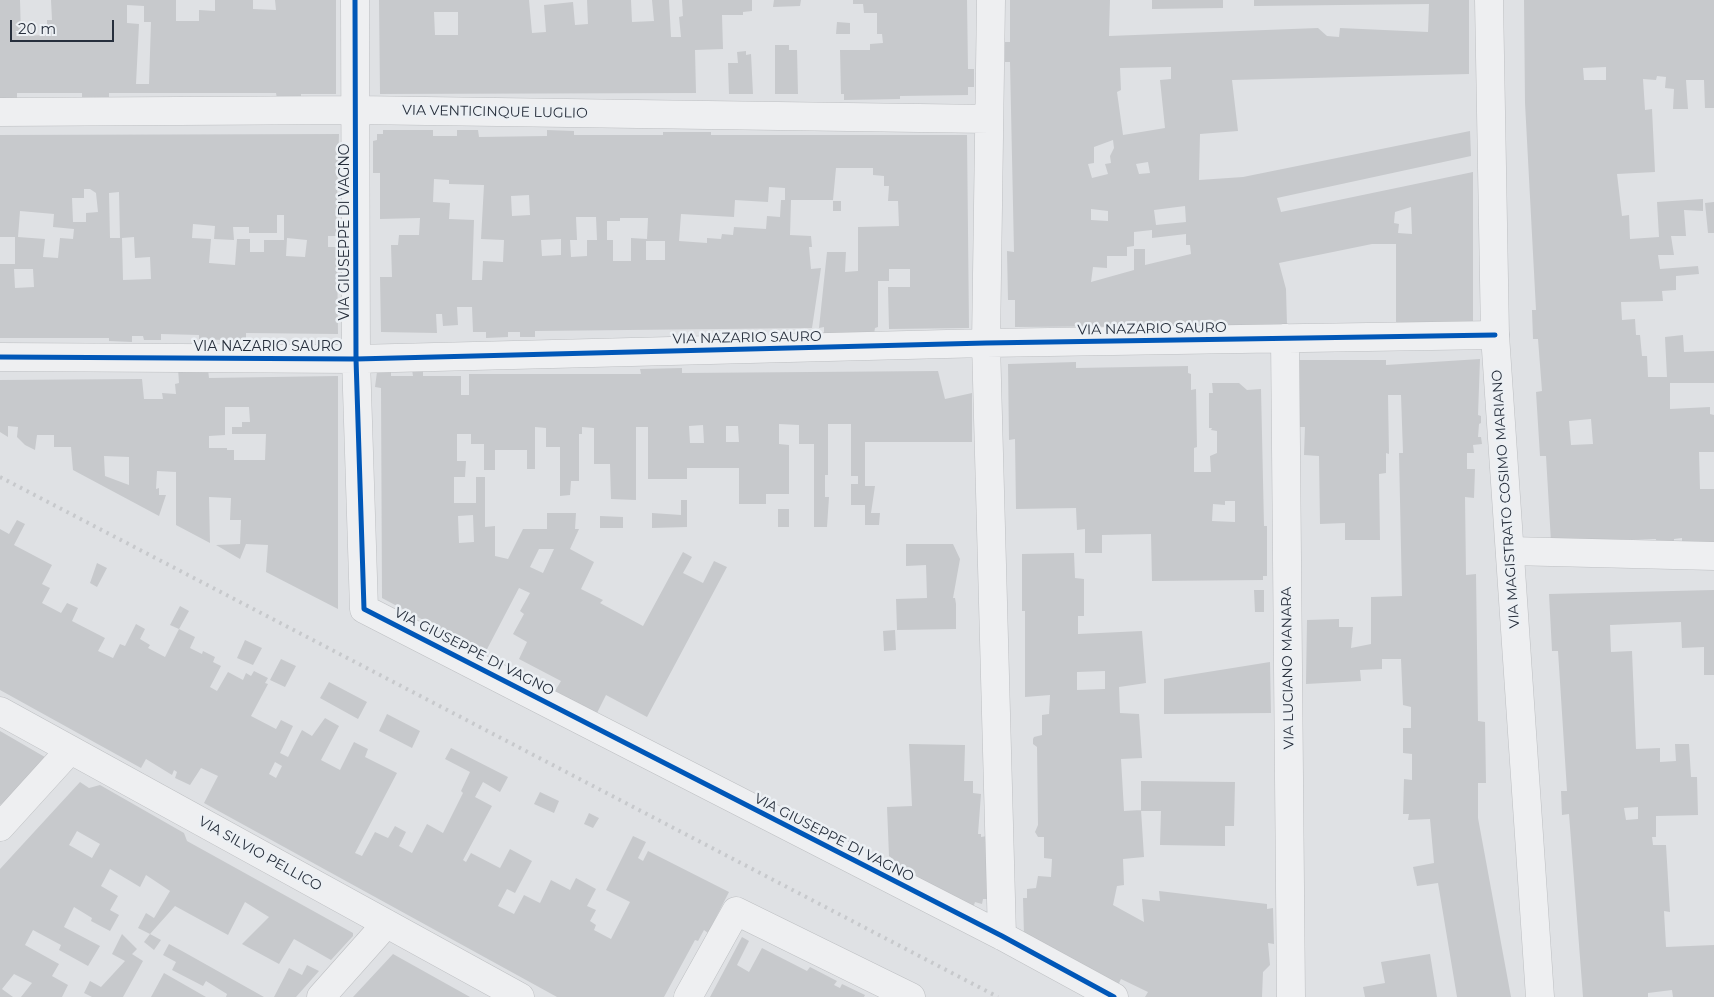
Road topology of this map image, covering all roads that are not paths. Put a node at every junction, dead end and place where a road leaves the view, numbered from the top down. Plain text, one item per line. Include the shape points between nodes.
1 (355, 0) edge
2 (991, 0) edge
3 (1488, 0) edge
4 (356, 110) junction
5 (0, 112) edge
6 (989, 119) junction
7 (1495, 335) junction
8 (1285, 338) junction
9 (986, 343) junction
10 (0, 357) edge
11 (356, 359) junction
12 (1510, 551) junction
13 (1714, 556) edge
14 (0, 712) edge
15 (70, 750) junction
16 (0, 827) edge
17 (386, 924) junction
18 (1002, 936) junction
19 (321, 997) edge
20 (520, 997) edge
21 (688, 997) edge
22 (911, 997) edge
23 (1114, 997) edge
24 (1291, 997) edge
25 (1540, 997) edge

1 - 4 street, VIA GIUSEPPE DI VAGNO
2 - 6 street
3 - 7 street, VIA MAGISTRATO COSIMO MARIANO
4 - 5 street, VIA VENTICINQUE LUGLIO
4 - 6 street, VIA VENTICINQUE LUGLIO
4 - 11 street, VIA GIUSEPPE DI VAGNO
6 - 9 street
7 - 8 street, VIA NAZARIO SAURO
7 - 12 street, VIA MAGISTRATO COSIMO MARIANO
8 - 9 street, VIA NAZARIO SAURO
8 - 24 street, VIA LUCIANO MANARA
9 - 11 street, VIA NAZARIO SAURO
9 - 18 street
10 - 11 street, VIA NAZARIO SAURO
11 - 18 street, VIA GIUSEPPE DI VAGNO via 364,608
12 - 13 street
12 - 25 street, VIA MAGISTRATO COSIMO MARIANO
14 - 15 street, VIA SILVIO PELLICO
15 - 16 street
15 - 17 street, VIA SILVIO PELLICO
17 - 19 street
17 - 20 street, VIA SILVIO PELLICO
18 - 23 street, VIA GIUSEPPE DI VAGNO
21 - 22 street via 736,911

